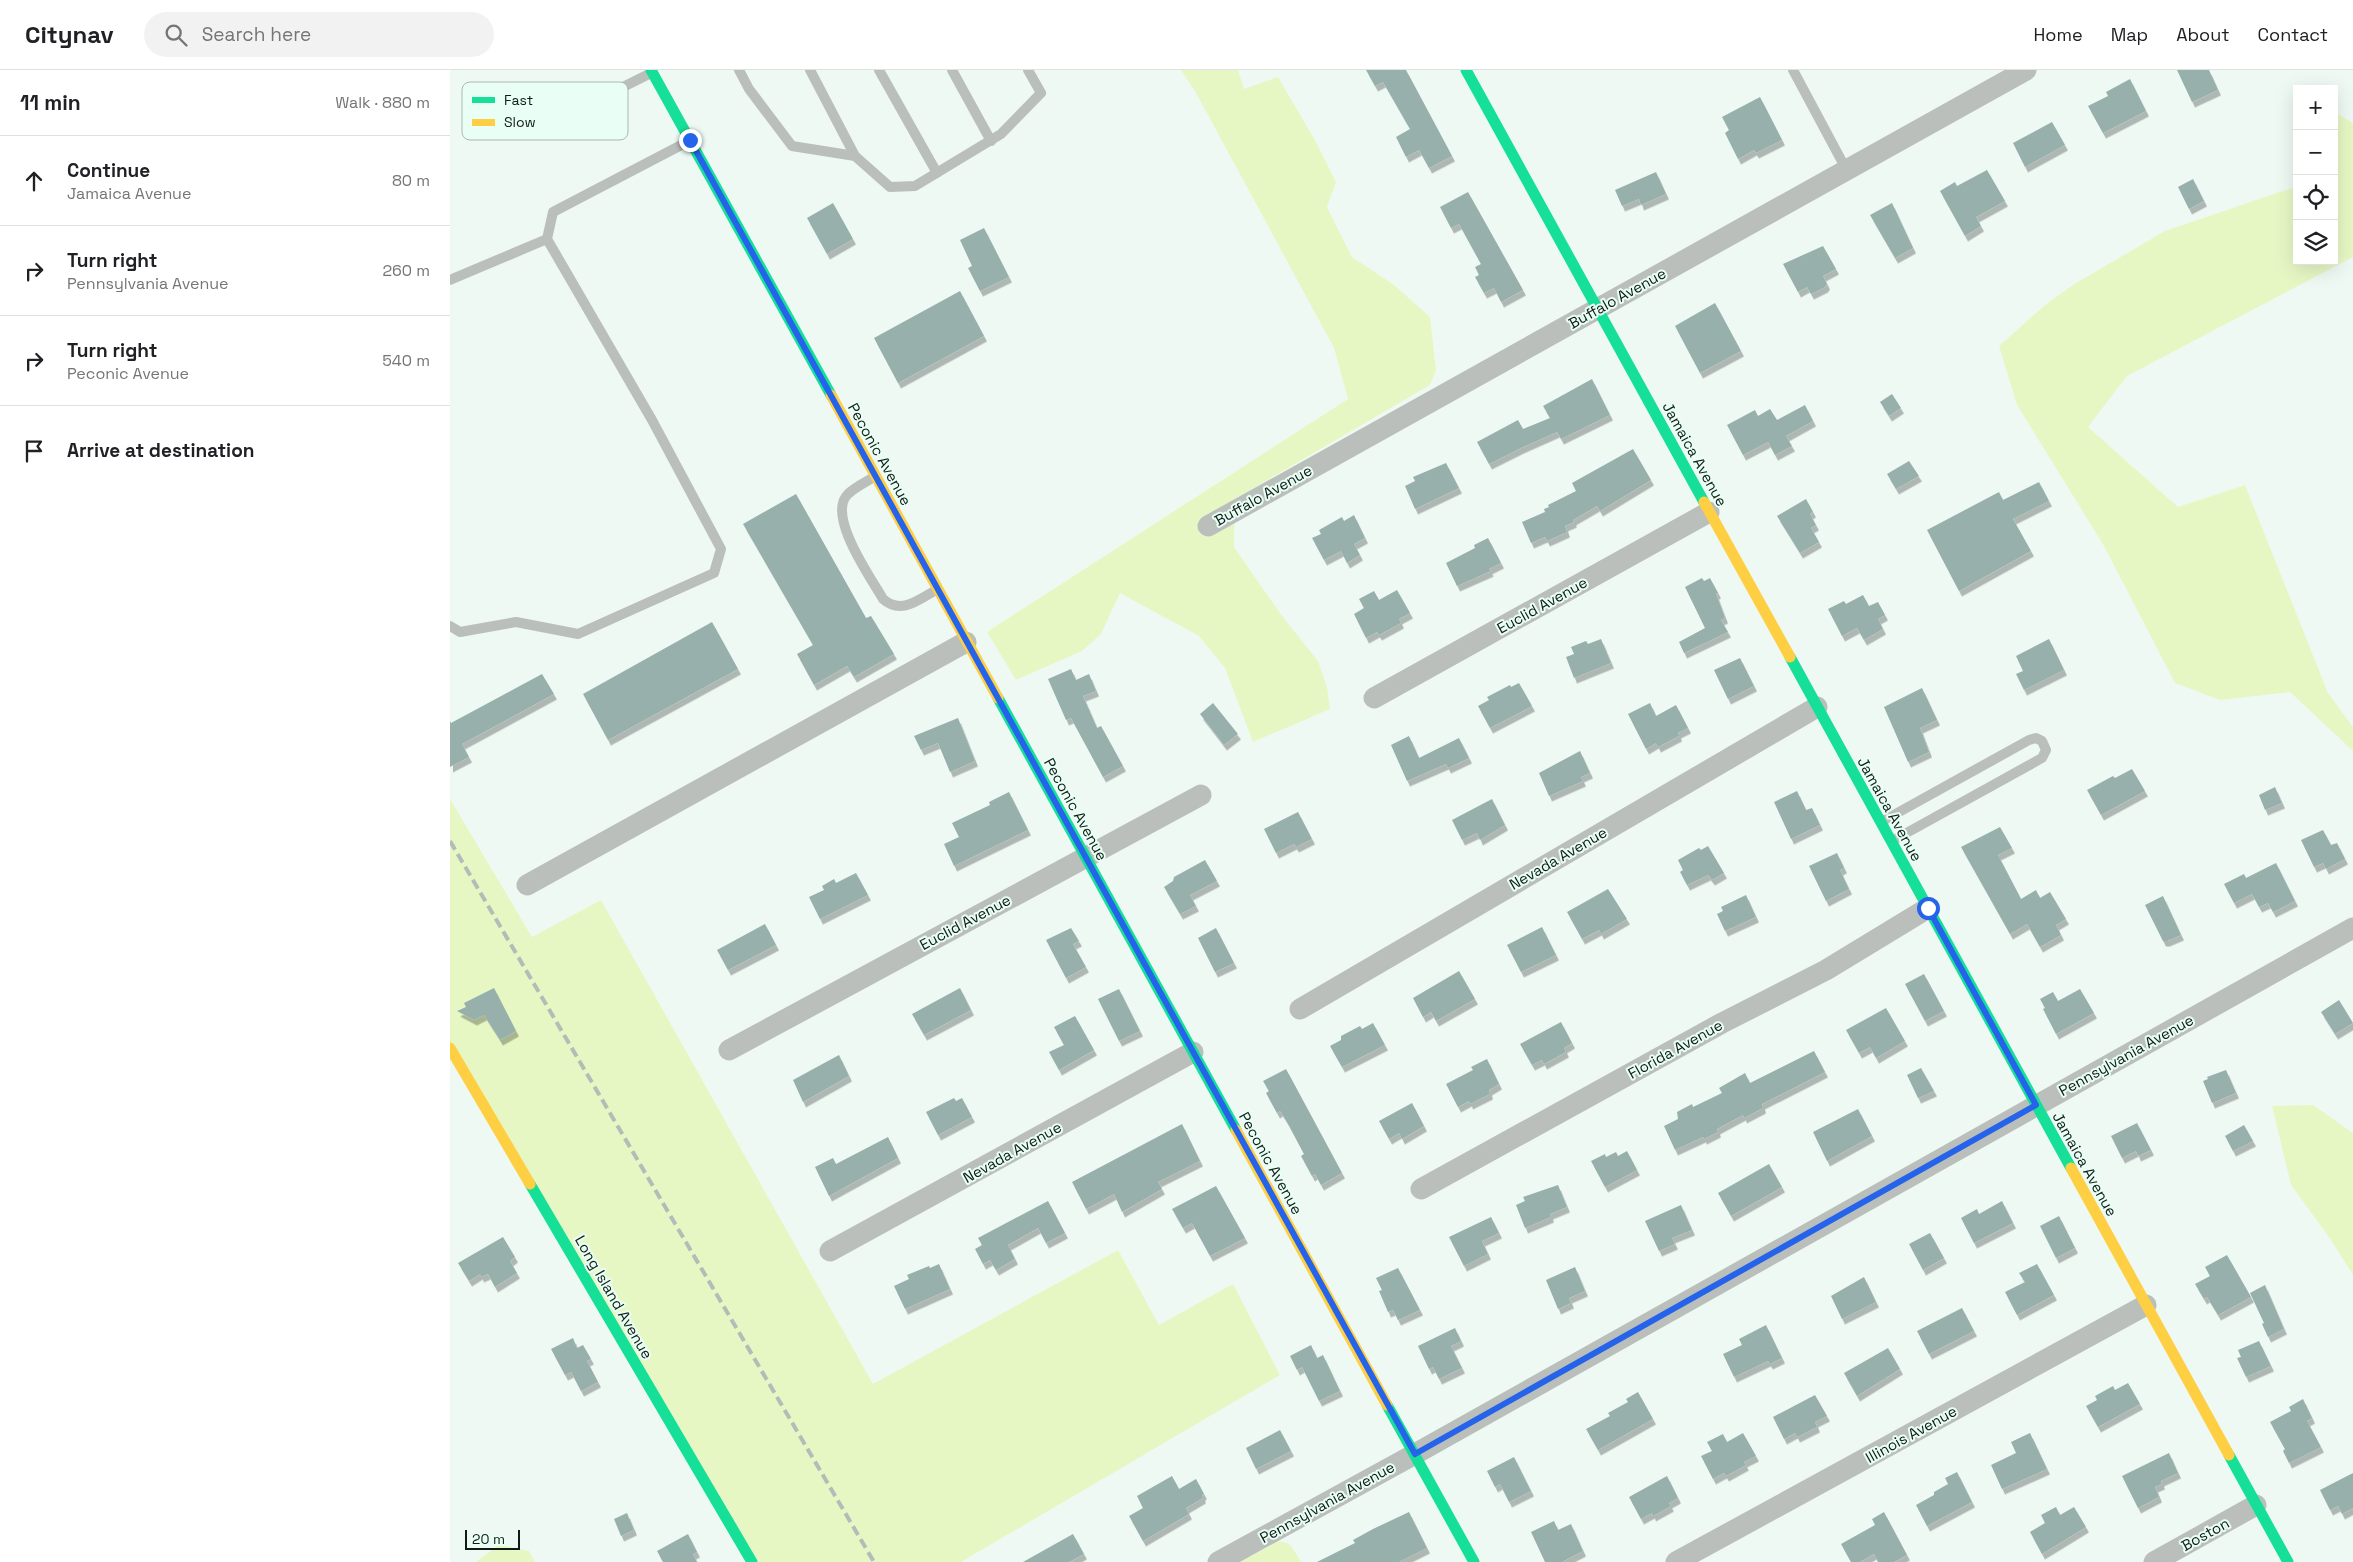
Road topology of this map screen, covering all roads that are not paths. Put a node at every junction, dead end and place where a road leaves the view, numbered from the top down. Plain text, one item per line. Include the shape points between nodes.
1 (739, 70) edge
2 (810, 70) edge
3 (879, 70) edge
4 (952, 70) edge
5 (1028, 70) edge
6 (1466, 70) edge
7 (1793, 70) edge
8 (2026, 70) edge
9 (651, 71) edge
10 (628, 83) edge
11 (690, 140) junction
12 (990, 141) junction
13 (855, 156) junction
14 (1846, 169) junction
15 (937, 173) junction
16 (547, 239) junction
17 (450, 280) edge
18 (1598, 309) junction
19 (875, 477) junction
20 (1710, 512) junction
21 (1208, 526) dead end
22 (938, 590) junction
23 (450, 626) edge
24 (966, 642) junction
25 (1374, 698) dead end
26 (1817, 707) junction
27 (1201, 795) dead end
28 (1881, 822) junction
29 (1891, 841) junction
30 (1086, 857) junction
31 (528, 885) dead end
32 (1928, 908) junction
33 (2353, 928) edge
34 (1300, 1009) dead end
35 (450, 1048) edge
36 (729, 1050) dead end
37 (1193, 1052) junction
38 (2036, 1105) junction
39 (1421, 1189) dead end
40 (830, 1251) dead end
41 (2146, 1305) junction
42 (1415, 1454) junction
43 (2256, 1505) junction
44 (752, 1562) edge
45 (1218, 1562) edge
46 (1474, 1562) edge
47 (1676, 1562) edge
48 (2154, 1562) edge
49 (2288, 1562) edge

1 - 13 lane via 749,89 792,146
2 - 13 lane
3 - 15 lane
4 - 12 lane
5 - 12 lane via 1041,93
6 - 18 street, Jamaica Avenue
7 - 14 lane
8 - 14 street, Buffalo Avenue
9 - 10 lane
9 - 11 street, Peconic Avenue
11 - 16 lane via 553,212
11 - 19 street, Peconic Avenue
12 - 15 lane
13 - 15 lane via 890,187 915,186
14 - 18 street, Buffalo Avenue
16 - 17 lane
16 - 23 lane via 652,420 721,549 714,573 578,634 516,622 460,632
18 - 20 street, Jamaica Avenue
18 - 21 street, Buffalo Avenue
19 - 22 street, Peconic Avenue
19 - 22 lane via 847,494 842,506 843,526 849,539 883,599 891,606 901,608
20 - 25 street, Euclid Avenue
20 - 26 street, Jamaica Avenue
22 - 24 street, Peconic Avenue
24 - 30 street, Peconic Avenue
24 - 31 street
26 - 28 street, Jamaica Avenue
26 - 34 street, Nevada Avenue
27 - 30 street, Euclid Avenue
28 - 29 street, Jamaica Avenue
28 - 29 lane via 2029,740 2036,738 2042,741 2046,750 2042,758
29 - 32 street, Jamaica Avenue
30 - 36 street, Euclid Avenue
30 - 37 street, Peconic Avenue
32 - 38 street, Jamaica Avenue
32 - 39 street, Florida Avenue via 1826,970 1722,1023
33 - 38 street, Pennsylvania Avenue
35 - 44 street, Long Island Avenue
37 - 40 street, Nevada Avenue
37 - 42 street, Peconic Avenue
38 - 41 street, Jamaica Avenue
38 - 42 street, Pennsylvania Avenue
41 - 43 street, Jamaica Avenue
41 - 47 street, Illinois Avenue
42 - 45 street, Pennsylvania Avenue
42 - 46 street, Peconic Avenue
43 - 48 street, Boston
43 - 49 street, Jamaica Avenue

